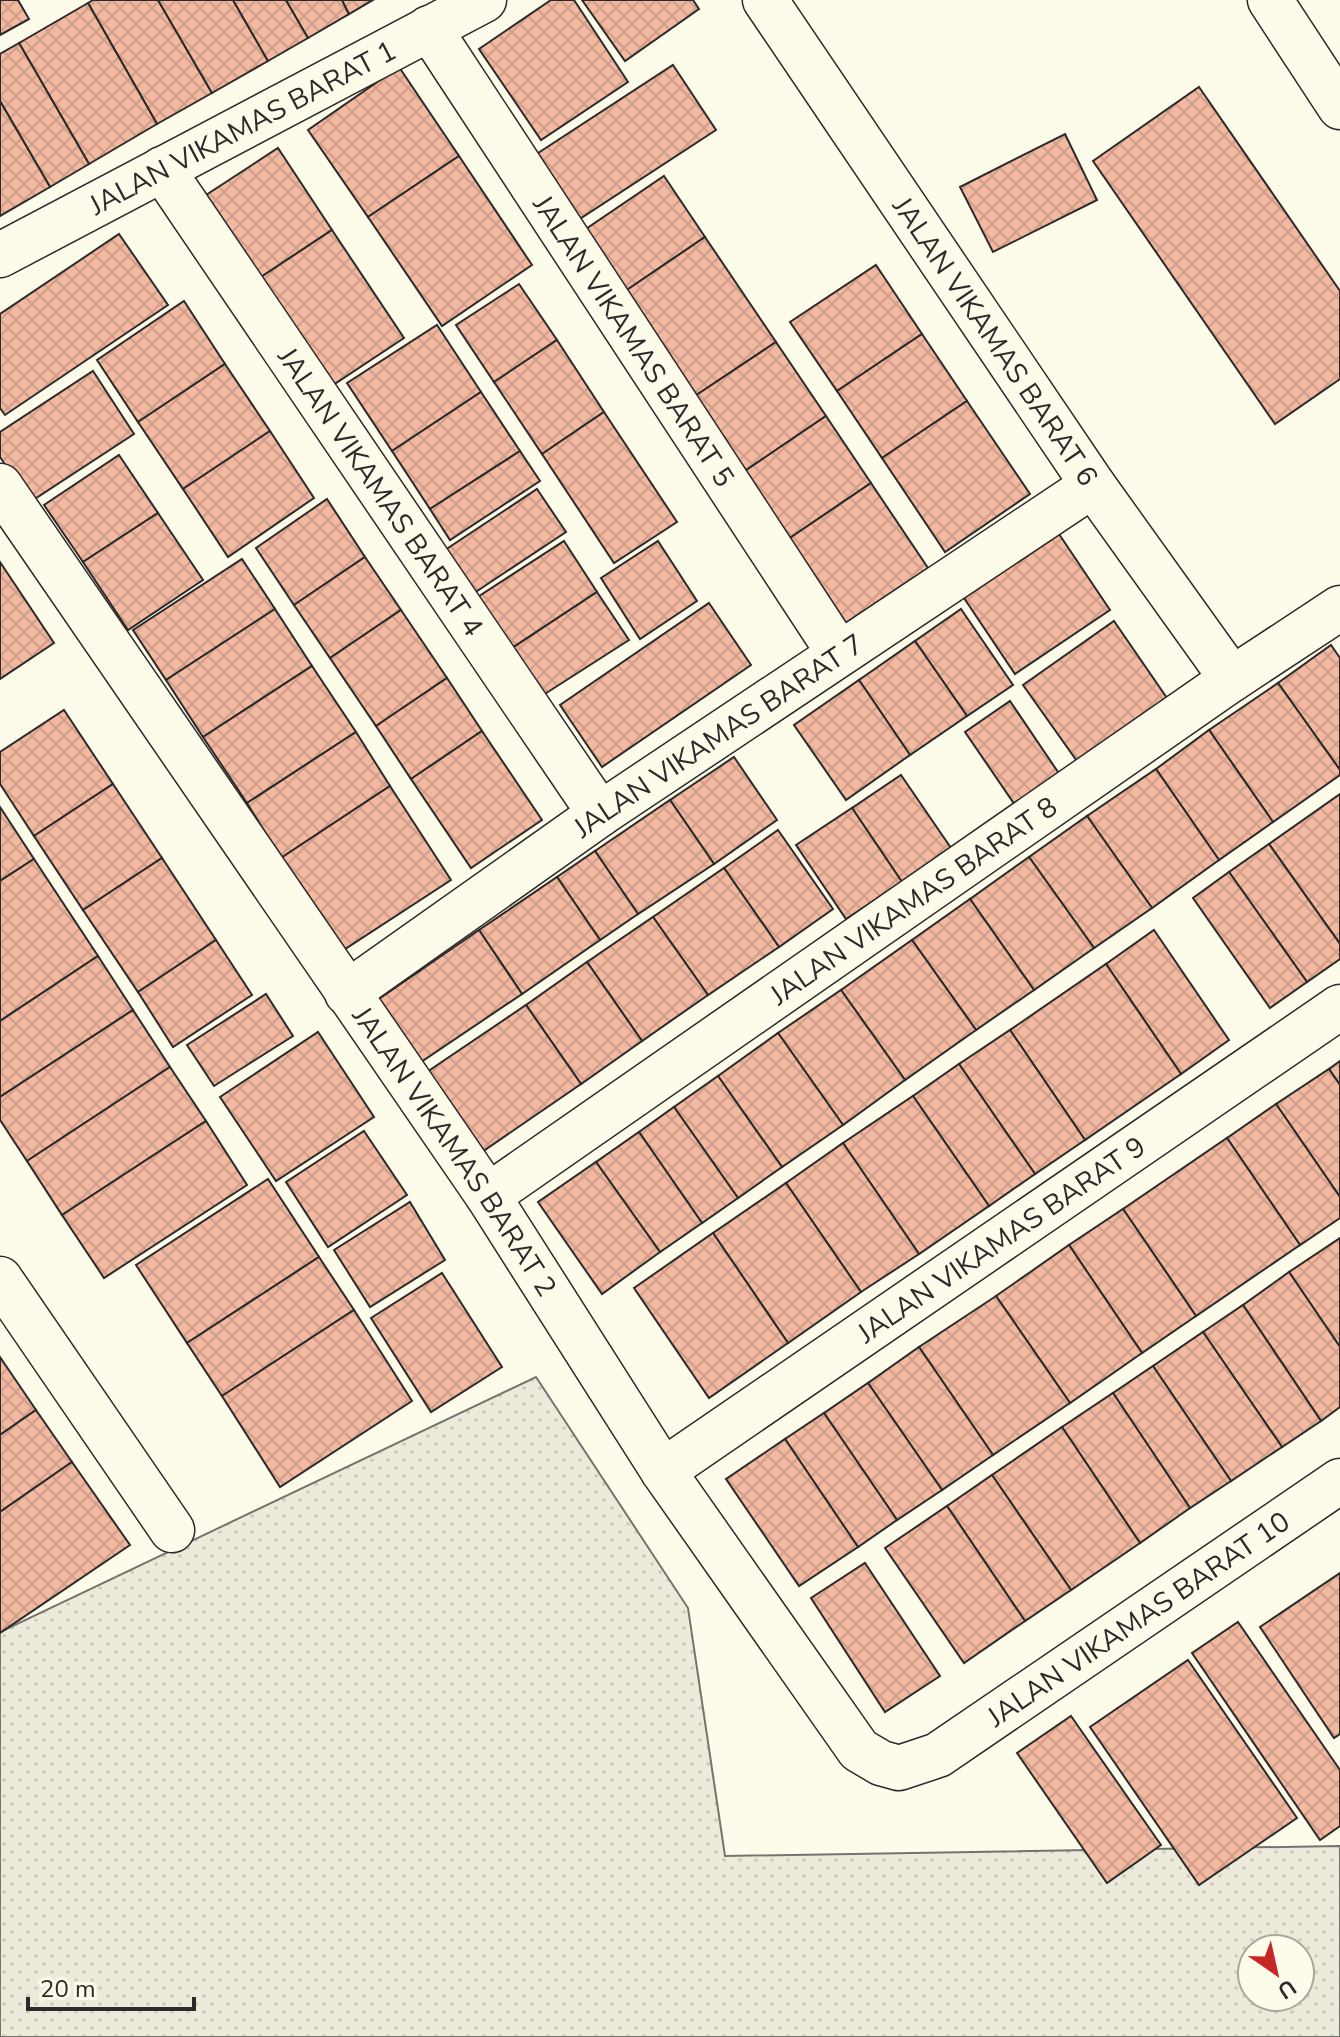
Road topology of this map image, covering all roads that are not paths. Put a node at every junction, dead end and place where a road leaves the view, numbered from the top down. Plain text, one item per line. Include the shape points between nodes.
1 (484, 0) edge
2 (765, 0) edge
3 (1270, 0) edge
4 (429, 28) junction
5 (1340, 107) edge
6 (162, 169) junction
7 (0, 255) edge
8 (1093, 485) junction
9 (0, 486) edge
10 (1340, 608) edge
11 (839, 653) junction
12 (1232, 679) junction
13 (600, 814) junction
14 (347, 993) junction
15 (1340, 1007) edge
16 (488, 1196) junction
17 (0, 1279) edge
18 (663, 1471) junction
19 (1340, 1481) edge
20 (172, 1530) dead end
21 (938, 1755) joint

1 - 4 street, JALAN VIKAMAS BARAT 1
2 - 8 street, JALAN VIKAMAS BARAT 6
3 - 5 street
4 - 6 street, JALAN VIKAMAS BARAT 1
4 - 11 street, JALAN VIKAMAS BARAT 5
6 - 7 street, JALAN VIKAMAS BARAT 1
6 - 13 street, JALAN VIKAMAS BARAT 4
8 - 11 street, JALAN VIKAMAS BARAT 7
8 - 12 street, JALAN VIKAMAS BARAT 6
9 - 14 street, JALAN VIKAMAS BARAT 2
10 - 12 street, JALAN VIKAMAS BARAT 8
11 - 13 street, JALAN VIKAMAS BARAT 7
12 - 16 street, JALAN VIKAMAS BARAT 8
13 - 14 street, JALAN VIKAMAS BARAT 7
14 - 16 street, JALAN VIKAMAS BARAT 2
15 - 18 street, JALAN VIKAMAS BARAT 9
16 - 18 street, JALAN VIKAMAS BARAT 2
17 - 20 street
18 - 21 street, JALAN VIKAMAS BARAT 2 via 859,1750 899,1768
19 - 21 street, JALAN VIKAMAS BARAT 10

